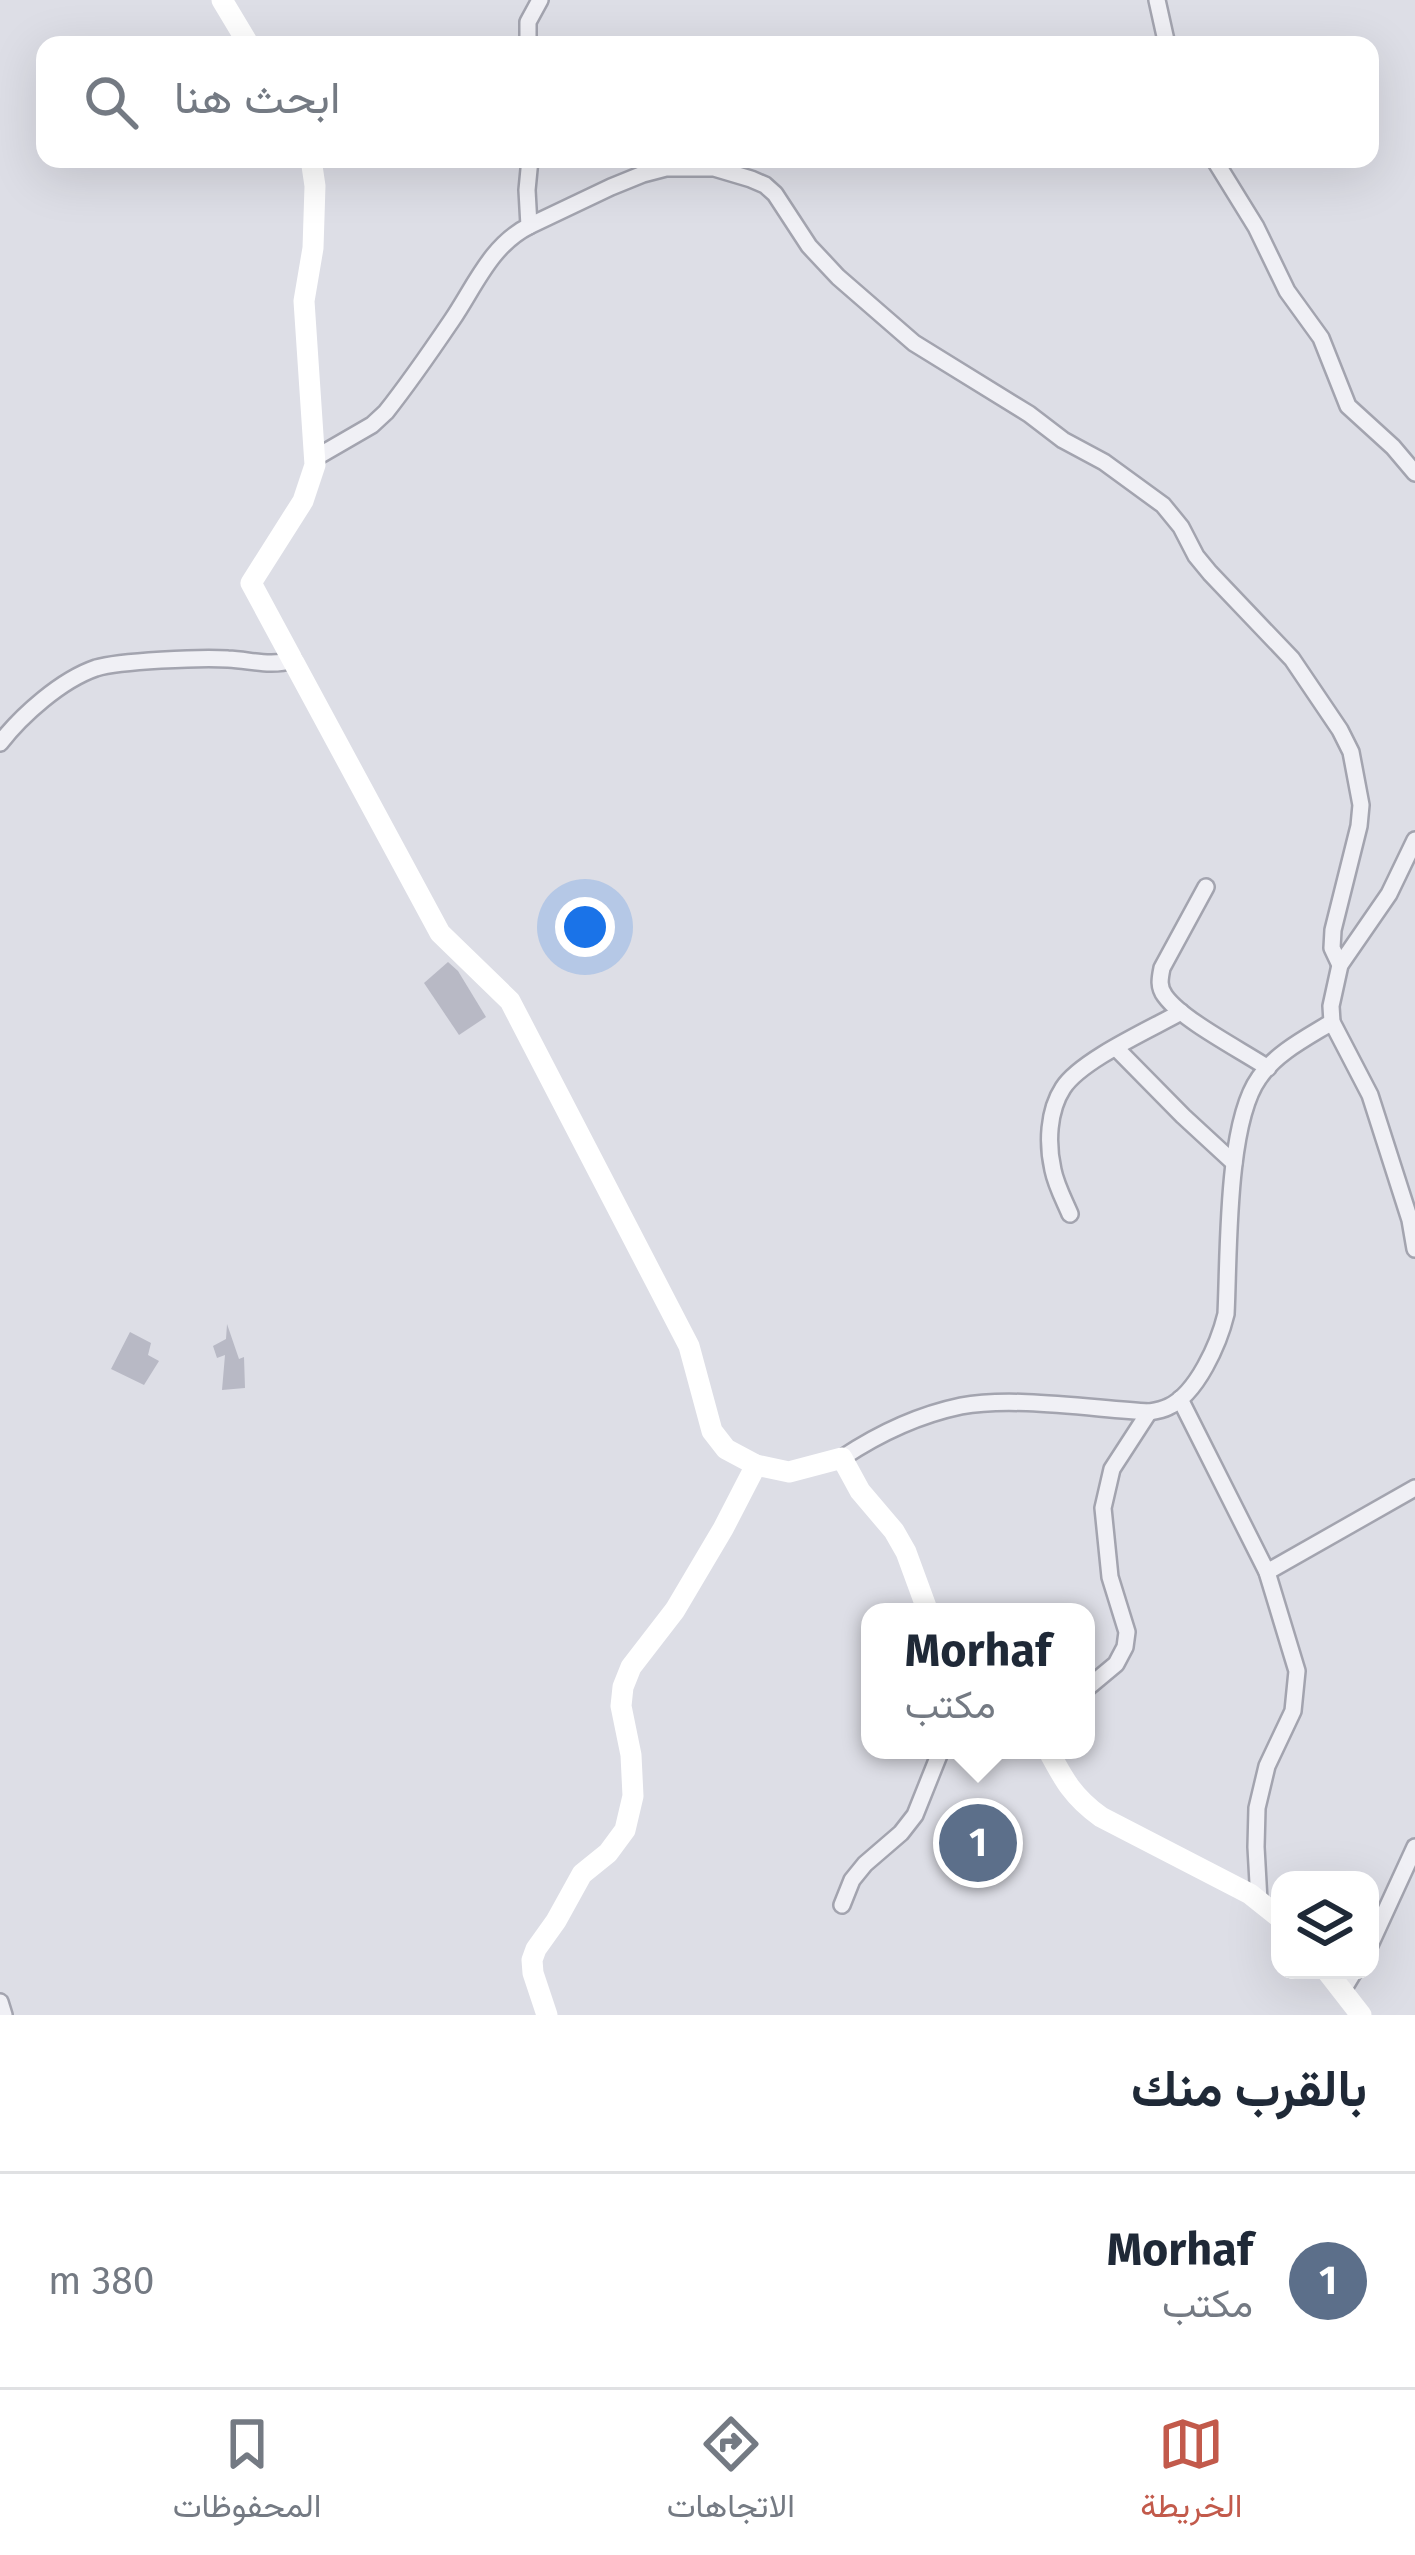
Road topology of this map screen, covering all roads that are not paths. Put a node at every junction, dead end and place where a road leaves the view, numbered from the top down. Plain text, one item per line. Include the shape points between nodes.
1 (222, 0) edge
2 (540, 0) edge
3 (1157, 0) edge
4 (244, 36) edge
5 (528, 36) edge
6 (1165, 36) edge
7 (312, 168) edge
8 (529, 168) edge
9 (1220, 168) edge
10 (529, 226) junction
11 (315, 458) junction
12 (1415, 473) edge
13 (293, 660) junction
14 (0, 743) edge
15 (1415, 840) edge
16 (1206, 887) dead end
17 (1340, 964) junction
18 (1181, 1012) junction
19 (1332, 1022) junction
20 (1116, 1048) junction
21 (1268, 1067) junction
22 (1234, 1163) junction
23 (1070, 1214) dead end
24 (1415, 1249) edge
25 (1180, 1399) junction
26 (1149, 1412) junction
27 (842, 1458) junction
28 (756, 1466) junction
29 (1415, 1487) edge
30 (1267, 1572) junction
31 (925, 1603) edge
32 (1095, 1682) edge
33 (937, 1759) edge
34 (1053, 1759) edge
35 (1415, 1847) edge
36 (1259, 1901) junction
37 (842, 1905) dead end
38 (1271, 1911) edge
39 (1379, 1925) edge
40 (1334, 1979) edge
41 (1350, 1979) edge
42 (1343, 1990) junction
43 (0, 2002) edge
44 (4, 2015) edge
45 (547, 2015) edge
46 (1361, 2015) edge

1 - 4 street
2 - 5 street
3 - 6 street
7 - 11 street via 304,301
8 - 10 street
9 - 12 street via 1321,338 1348,406
10 - 11 street via 487,264 386,412
10 - 17 street via 666,168 714,168 765,185 838,277 914,343 1162,506 1196,556 1292,658 1351,752 1360,805 1333,930
11 - 13 street via 302,501 251,583
13 - 14 street via 98,668 25,714
13 - 28 street via 440,933 510,1001 689,1346 712,1431
15 - 17 street
16 - 18 street via 1159,983
17 - 19 street
18 - 20 street
18 - 21 street
19 - 21 street
19 - 24 street via 1370,1095
20 - 22 street
20 - 23 street via 1065,1083 1056,1102 1053,1174
21 - 22 street via 1243,1110
22 - 25 street via 1226,1314
25 - 26 street
25 - 30 street
26 - 27 street via 966,1405 874,1437
26 - 32 street via 1112,1468 1104,1504 1110,1577 1127,1632 1116,1664
27 - 28 street via 789,1472
27 - 31 street via 906,1552
28 - 45 street via 623,1687 629,1814 625,1831 582,1874 536,1948 533,1973
29 - 30 street
30 - 36 street via 1297,1671 1293,1711 1257,1808
33 - 37 street via 915,1815 852,1880
34 - 36 street via 1067,1787 1101,1817
35 - 39 street
36 - 38 street
40 - 42 street
41 - 42 street
42 - 46 street
43 - 44 street

